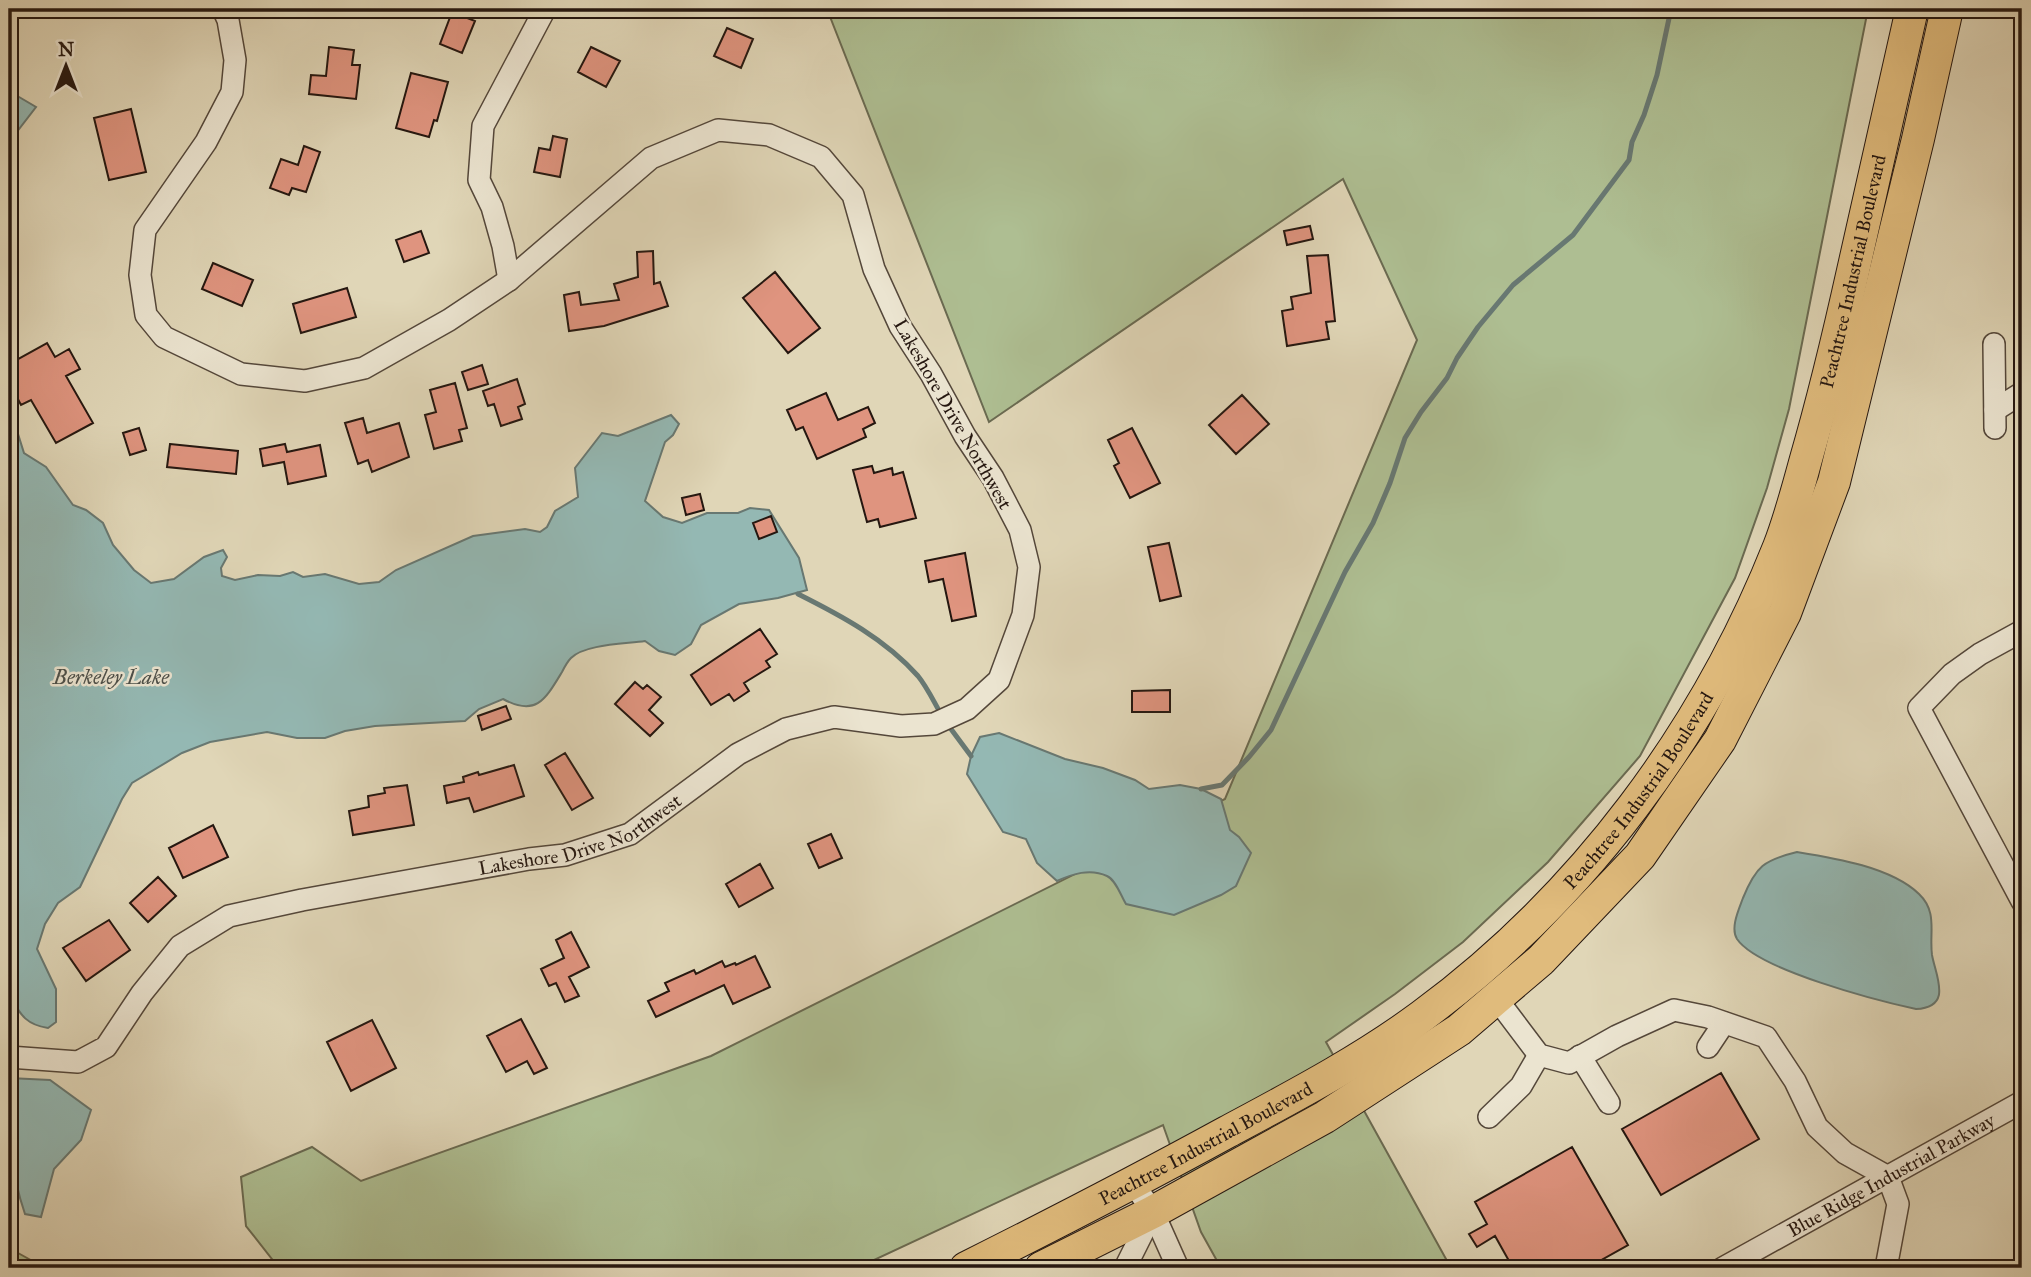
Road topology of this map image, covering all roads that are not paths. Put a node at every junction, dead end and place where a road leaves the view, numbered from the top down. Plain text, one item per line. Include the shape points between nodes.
1 (223, 9) edge
2 (545, 9) edge
3 (1912, 9) edge
4 (1947, 9) edge
5 (509, 280) junction
6 (1994, 344) dead end
7 (2022, 393) edge
8 (2022, 631) edge
9 (2022, 901) edge
10 (1496, 998) junction
11 (1724, 1023) junction
12 (1708, 1047) dead end
13 (1539, 1055) junction
14 (1580, 1056) junction
15 (9, 1057) edge
16 (2022, 1102) edge
17 (1609, 1103) dead end
18 (1489, 1117) dead end
19 (1888, 1177) junction
20 (1133, 1183) junction
21 (1153, 1212) junction
22 (966, 1268) edge
23 (1041, 1268) edge
24 (1125, 1268) edge
25 (1178, 1268) edge
26 (1723, 1268) edge
27 (1886, 1268) edge

1 - 5 street, Lakeshore Drive Northwest via 235,60 232,92 206,142 145,230 139,275 146,315 164,337 241,374 305,381 364,368
2 - 5 street via 483,126 479,180 492,207
3 - 20 highway, Peachtree Industrial Boulevard via 1830,372 1798,488 1749,616 1685,734 1579,875 1472,978 1343,1069
4 - 10 highway, Peachtree Industrial Boulevard via 1834,482 1786,613 1720,740 1640,856 1541,960
5 - 15 street, Lakeshore Drive Northwest via 651,158 718,130 769,135 821,157 853,195 874,269 900,326 1020,530 1029,567 1023,615 999,680 967,709 934,724 901,726 834,717 786,729 738,754 630,834 565,855 229,916 180,946 106,1047 78,1062
6 - 7 street via 1995,419
8 - 9 street via 1952,674 1919,708
10 - 13 street
10 - 21 highway, Peachtree Industrial Boulevard via 1459,1030 1325,1117
11 - 12 street
11 - 14 street via 1674,1010
11 - 19 street via 1766,1037 1795,1081 1817,1127 1845,1153
13 - 14 street via 1569,1063
13 - 18 street via 1521,1086
14 - 17 street
16 - 19 street, Blue Ridge Industrial Parkway
19 - 26 street, Blue Ridge Industrial Parkway
19 - 27 street via 1898,1204
20 - 21 street
20 - 22 highway, Peachtree Industrial Boulevard
21 - 23 highway, Peachtree Industrial Boulevard
21 - 24 street
21 - 25 street

